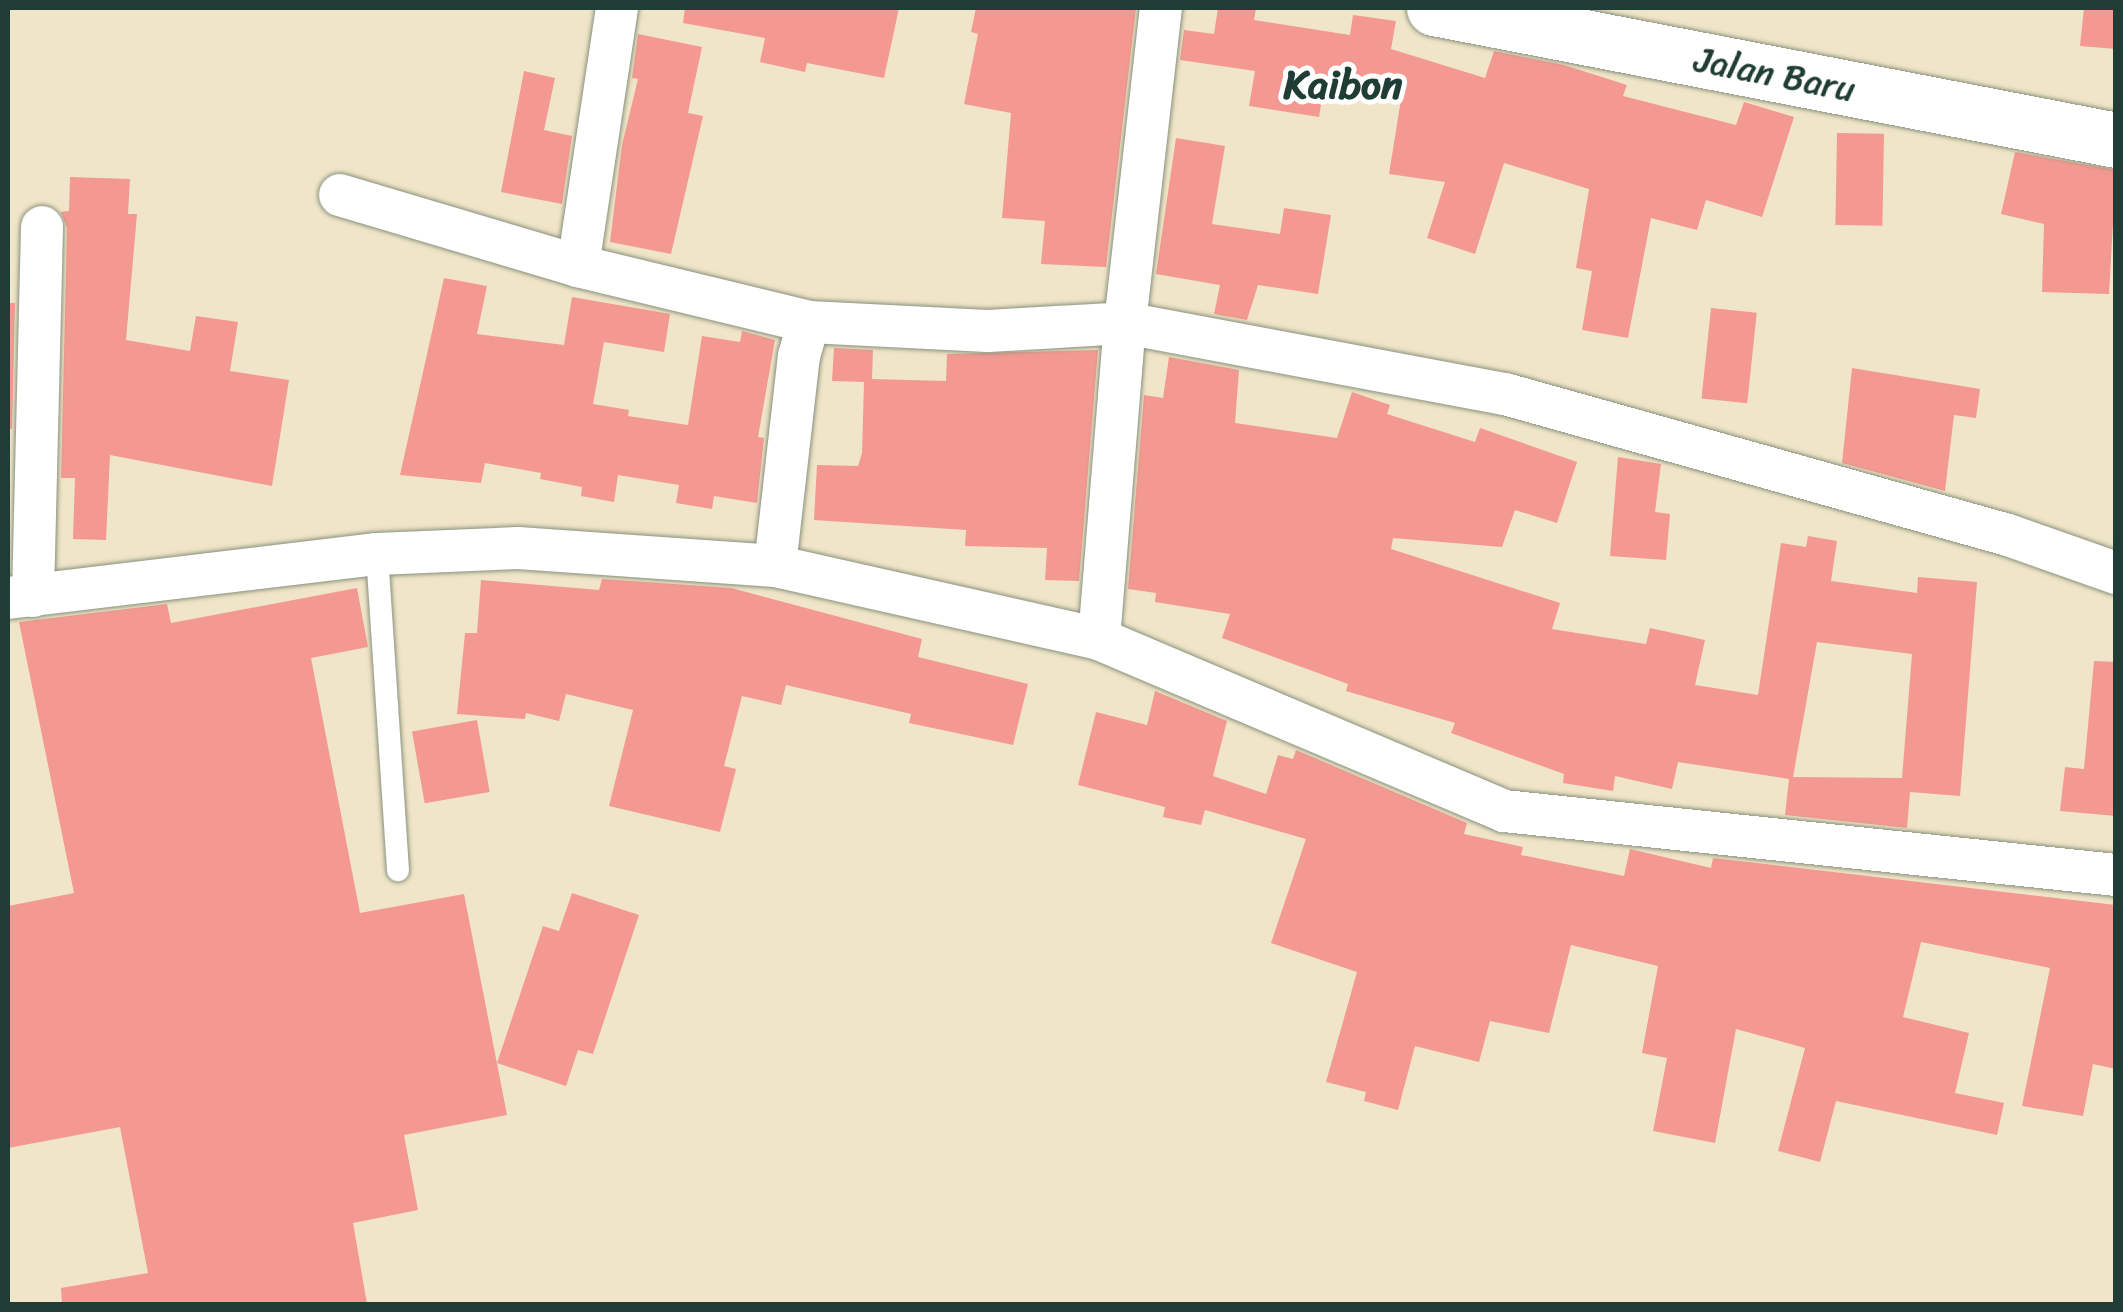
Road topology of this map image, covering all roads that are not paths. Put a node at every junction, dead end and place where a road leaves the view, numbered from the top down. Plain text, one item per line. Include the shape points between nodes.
1 (617, 8) edge
2 (1161, 8) edge
3 (1434, 8) edge
4 (2116, 140) edge
5 (340, 195) dead end
6 (42, 227) dead end
7 (578, 266) junction
8 (809, 322) junction
9 (1125, 322) junction
10 (377, 554) junction
11 (775, 566) junction
12 (2116, 573) edge
13 (20, 597) edge
14 (1099, 639) junction
15 (398, 870) dead end
16 (2116, 875) edge

1 - 7 street
2 - 9 street
3 - 4 street, Jalan Baru
5 - 7 street
6 - 13 street
7 - 8 street
8 - 9 street via 988,330
8 - 11 street via 799,356
9 - 12 street via 1505,394 2008,535
9 - 14 street
10 - 11 street via 518,548
10 - 13 street
10 - 15 lane
11 - 14 street
14 - 16 street via 1504,810

